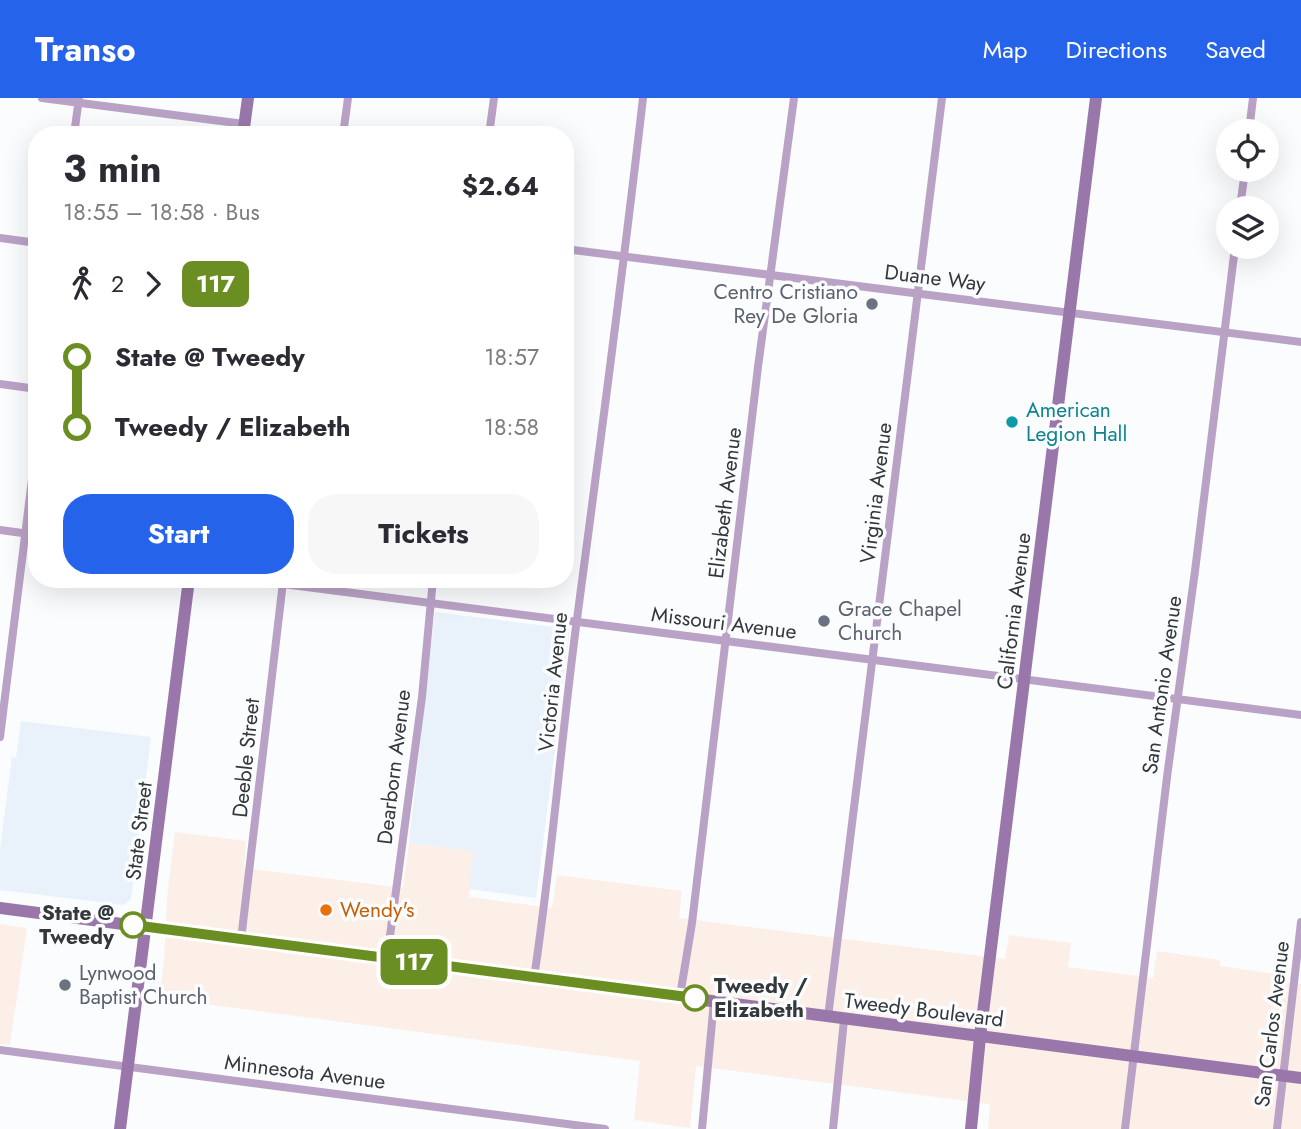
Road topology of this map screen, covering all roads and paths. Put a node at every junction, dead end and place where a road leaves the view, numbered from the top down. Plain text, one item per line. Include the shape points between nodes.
1 (42, 98) edge
2 (248, 98) edge
3 (348, 98) edge
4 (494, 98) edge
5 (643, 98) edge
6 (794, 98) edge
7 (942, 98) edge
8 (1096, 98) edge
9 (1253, 98) edge
10 (78, 100) edge
11 (1250, 119) edge
12 (75, 126) edge
13 (227, 126) edge
14 (244, 126) edge
15 (344, 126) edge
16 (490, 126) edge
17 (0, 238) edge
18 (28, 242) edge
19 (574, 250) edge
20 (625, 257) junction
21 (1233, 259) edge
22 (769, 275) junction
23 (918, 294) junction
24 (1070, 313) junction
25 (1224, 333) junction
26 (1301, 342) edge
27 (0, 384) edge
28 (28, 387) edge
29 (28, 510) edge
30 (0, 530) edge
31 (25, 533) junction
32 (28, 534) edge
33 (188, 588) edge
34 (282, 588) edge
35 (325, 588) edge
36 (432, 588) edge
37 (430, 603) junction
38 (577, 622) junction
39 (726, 641) junction
40 (873, 660) junction
41 (4, 674) edge
42 (1025, 680) junction
43 (1176, 701) junction
44 (1301, 715) edge
45 (0, 737) edge
46 (0, 908) edge
47 (1301, 922) edge
48 (147, 927) junction
49 (241, 940) junction
50 (387, 958) junction
51 (534, 978) junction
52 (680, 996) junction
53 (715, 1001) junction
54 (828, 1017) junction
55 (844, 1020) junction
56 (980, 1037) junction
57 (0, 1050) edge
58 (1133, 1057) junction
59 (129, 1067) junction
60 (1282, 1075) junction
61 (1301, 1078) edge
62 (120, 1129) edge
63 (605, 1129) edge
64 (702, 1129) edge
65 (833, 1129) edge
66 (971, 1129) edge
67 (1125, 1129) edge
68 (1277, 1129) edge

1 - 10 street
2 - 14 main road
3 - 15 street
4 - 16 street
5 - 20 street, Victoria Avenue
6 - 22 street, Elizabeth Avenue
7 - 23 street, Virginia Avenue
8 - 24 main road, California Avenue
9 - 11 street
10 - 12 street
10 - 13 street
17 - 18 street
19 - 20 street, Duane Way
20 - 22 street, Duane Way
20 - 38 street, Victoria Avenue
21 - 25 street, San Antonio Avenue
22 - 23 street, Duane Way
22 - 39 street, Elizabeth Avenue
23 - 24 street, Duane Way
23 - 40 street, Virginia Avenue
24 - 25 street, Duane Way
24 - 42 main road, California Avenue
25 - 26 street, Duane Way
25 - 43 street, San Antonio Avenue
27 - 28 street
29 - 31 street
30 - 31 street
31 - 32 street
31 - 41 street
33 - 48 main road, State Street
34 - 49 street, Deeble Street
35 - 37 street, Missouri Avenue
36 - 37 street, Dearborn Avenue
37 - 38 street, Missouri Avenue
37 - 50 street, Dearborn Avenue
38 - 39 street, Missouri Avenue
38 - 51 street, Victoria Avenue
39 - 40 street, Missouri Avenue
39 - 52 street, Elizabeth Avenue
40 - 42 street, Missouri Avenue
40 - 54 street, Virginia Avenue
41 - 45 street
42 - 43 street, Missouri Avenue
42 - 56 main road, California Avenue
43 - 44 street, Missouri Avenue
43 - 58 street, San Antonio Avenue
46 - 48 main road, Tweedy Boulevard
47 - 60 street, San Carlos Avenue
48 - 49 main road, Tweedy Boulevard
48 - 59 main road, State Street
49 - 50 main road, Tweedy Boulevard
50 - 51 main road, Tweedy Boulevard
51 - 52 main road, Tweedy Boulevard
52 - 53 main road, Tweedy Boulevard
53 - 54 main road, Tweedy Boulevard
53 - 64 street
54 - 55 main road, Tweedy Boulevard
55 - 56 main road, Tweedy Boulevard
55 - 65 street
56 - 58 main road, Tweedy Boulevard
56 - 66 main road, California Avenue
57 - 59 street, Minnesota Avenue
58 - 60 main road, Tweedy Boulevard
58 - 67 street, San Antonio Avenue
59 - 62 main road, State Street
59 - 63 street, Minnesota Avenue
60 - 61 main road, Tweedy Boulevard
60 - 68 street, San Carlos Avenue

